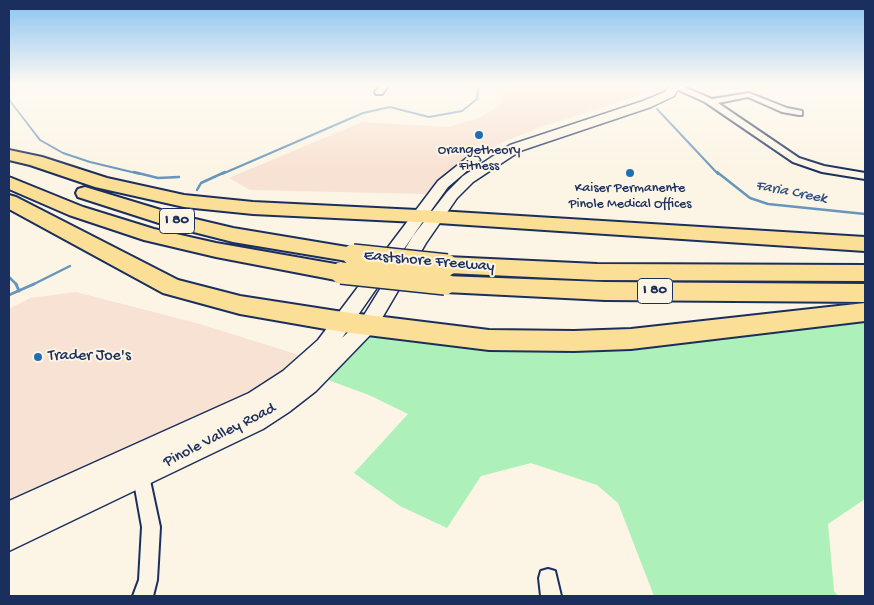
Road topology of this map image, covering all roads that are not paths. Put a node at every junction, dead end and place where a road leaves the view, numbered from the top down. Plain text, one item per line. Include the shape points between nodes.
1 (590, 113) edge
2 (619, 113) edge
3 (728, 113) edge
4 (9, 157) edge
5 (865, 176) edge
6 (9, 182) edge
7 (9, 201) edge
8 (418, 216) junction
9 (438, 217) junction
10 (865, 244) edge
11 (347, 264) junction
12 (446, 274) junction
13 (865, 274) edge
14 (865, 293) edge
15 (865, 312) edge
16 (343, 322) junction
17 (368, 325) junction
18 (139, 466) junction
19 (9, 514) edge
20 (9, 538) edge
21 (548, 578) dead end
22 (143, 596) edge
23 (551, 596) edge

1 - 8 main road, Pinole Valley Road via 494,147 443,184
2 - 9 main road, Pinole Valley Road via 515,148 468,179 452,195
3 - 5 street via 796,160 822,170
4 - 8 highway via 19,156 102,183 184,200 253,208
4 - 11 highway, Eastshore Freeway / I 80 via 36,175 103,200 233,235 298,247
6 - 11 highway, Eastshore Freeway / I 80 via 76,211 151,235 234,254
7 - 16 highway via 171,287 240,305
8 - 9 highway
8 - 16 main road, Pinole Valley Road
9 - 10 highway
9 - 17 main road, Pinole Valley Road via 419,240
11 - 12 highway, Eastshore Freeway / I 80, bridge
12 - 13 highway, Eastshore Freeway / I 80
12 - 14 highway, Eastshore Freeway / I 80 via 605,291
15 - 17 highway via 631,339 489,340
16 - 17 highway
16 - 18 main road, Pinole Valley Road via 312,360 277,387
17 - 18 main road, Pinole Valley Road via 308,384 255,422
18 - 19 main road, Pinole Valley Road
18 - 20 main road, Pinole Valley Road
18 - 22 street via 151,527 148,580
21 - 23 street

